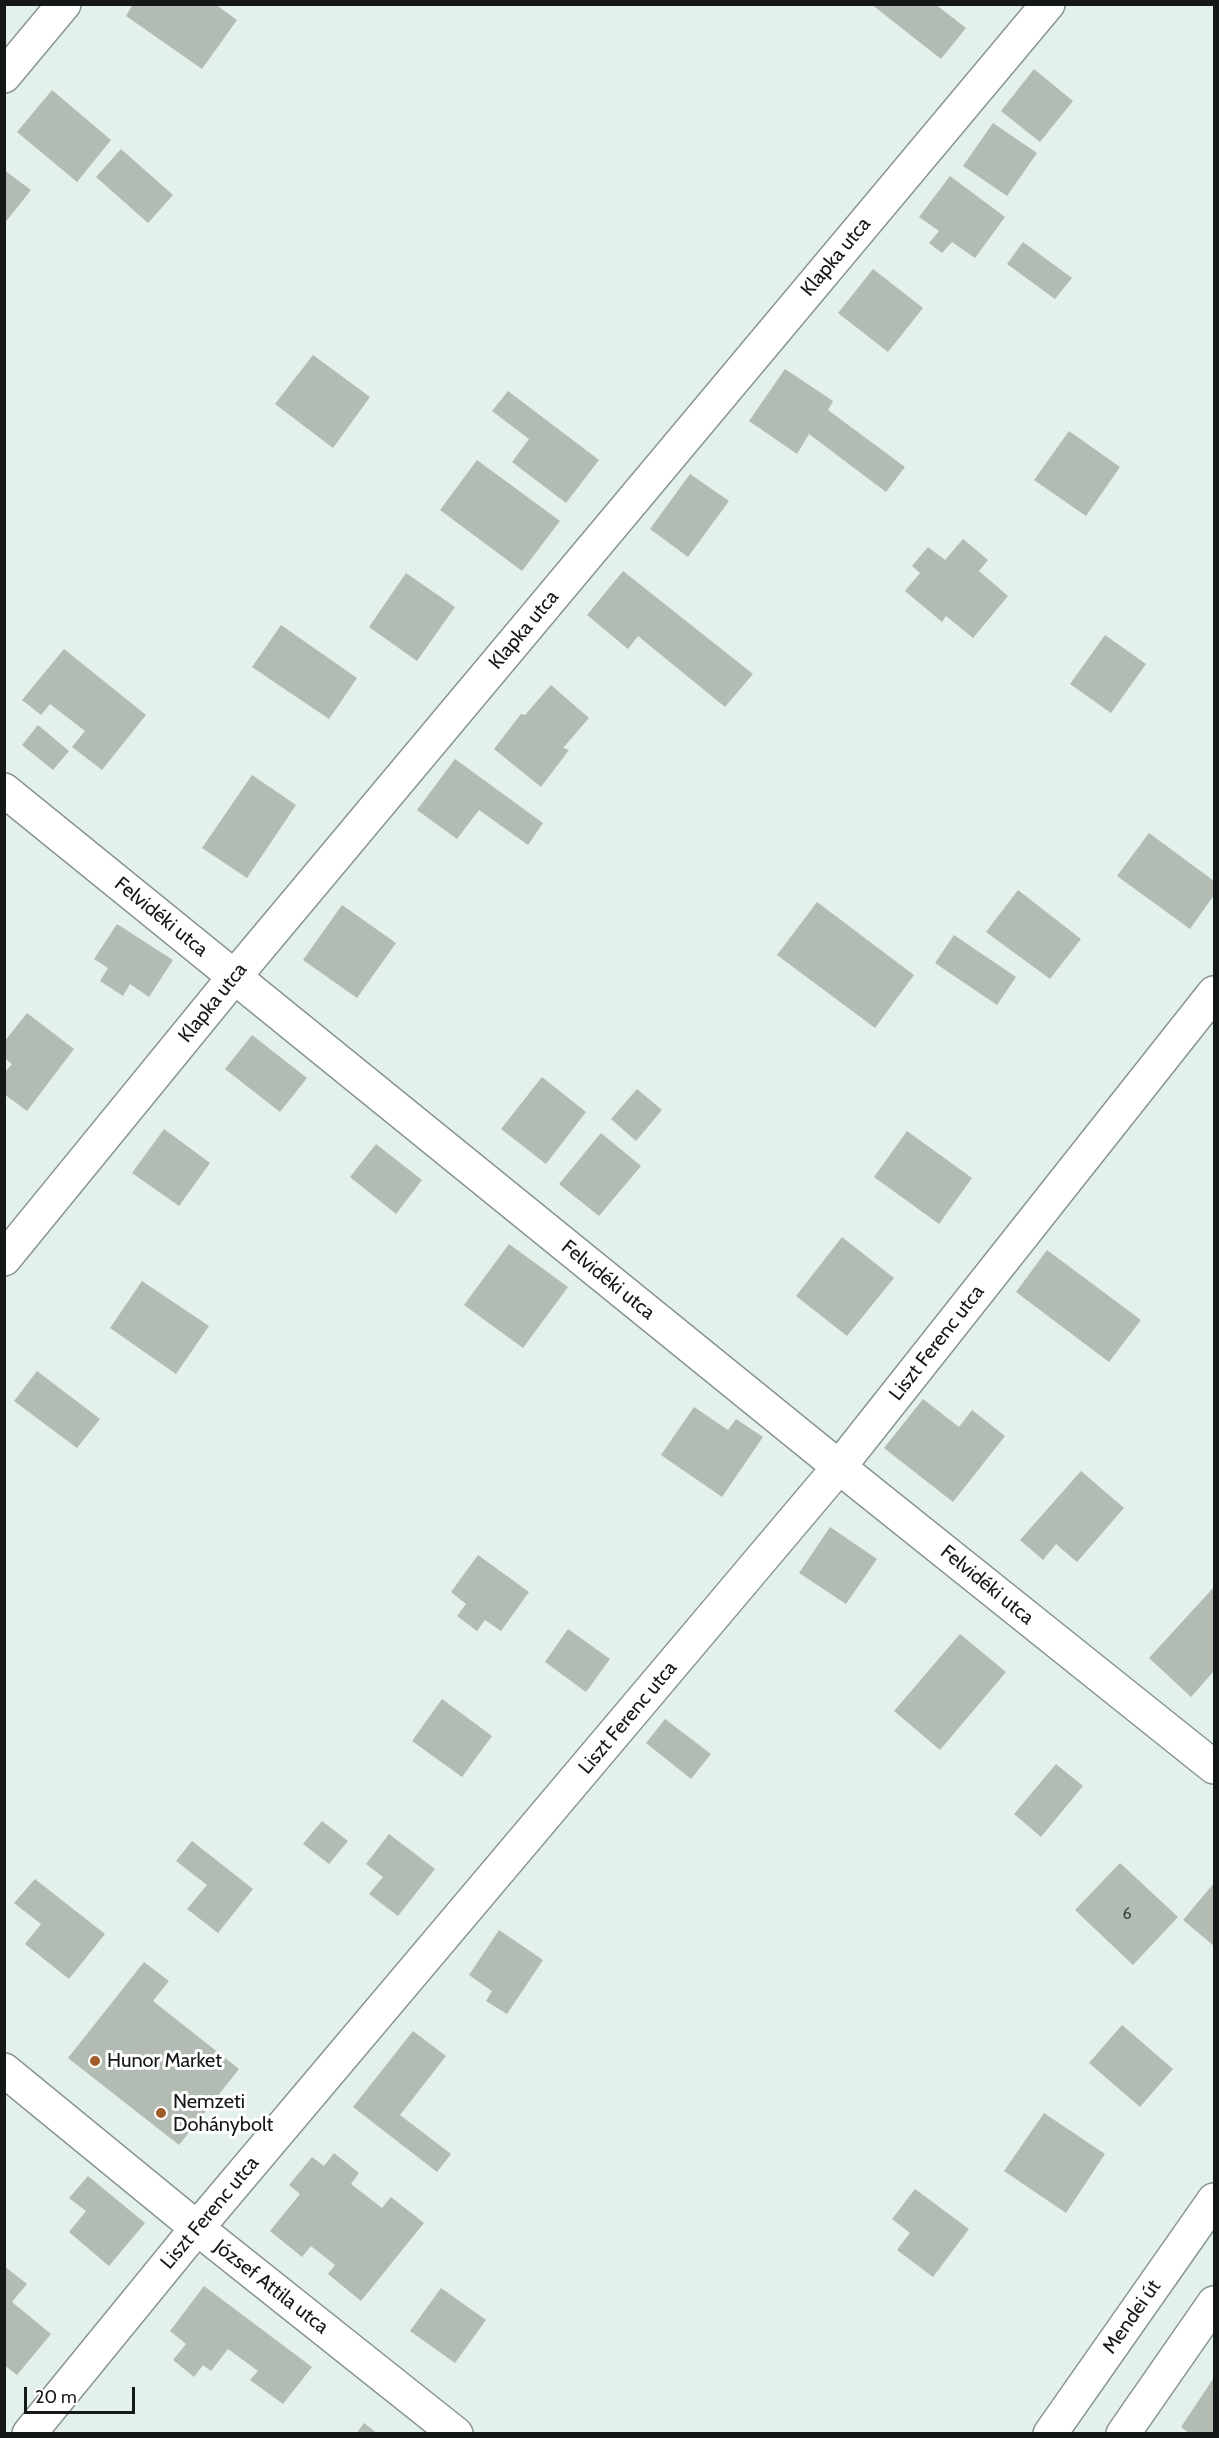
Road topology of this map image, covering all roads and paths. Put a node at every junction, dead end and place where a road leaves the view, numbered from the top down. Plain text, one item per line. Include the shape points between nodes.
1 (64, 4) edge
2 (1048, 4) edge
3 (4, 76) edge
4 (4, 790) edge
5 (235, 976) junction
6 (1215, 993) edge
7 (4, 1259) edge
8 (839, 1467) junction
9 (1215, 1767) edge
10 (4, 2070) edge
11 (1215, 2200) edge
12 (197, 2228) junction
13 (1215, 2303) edge
14 (29, 2433) edge
15 (456, 2433) edge
16 (1050, 2433) edge
17 (1123, 2433) edge

1 - 3 street
2 - 5 street, Klapka utca
4 - 5 street, Felvidéki utca
5 - 7 street, Klapka utca
5 - 8 street, Felvidéki utca
6 - 8 street, Liszt Ferenc utca
8 - 9 street, Felvidéki utca
8 - 12 street, Liszt Ferenc utca
10 - 12 street, József Attila utca
11 - 16 street, Mendei út
12 - 14 street, Liszt Ferenc utca
12 - 15 street, József Attila utca
13 - 17 street

